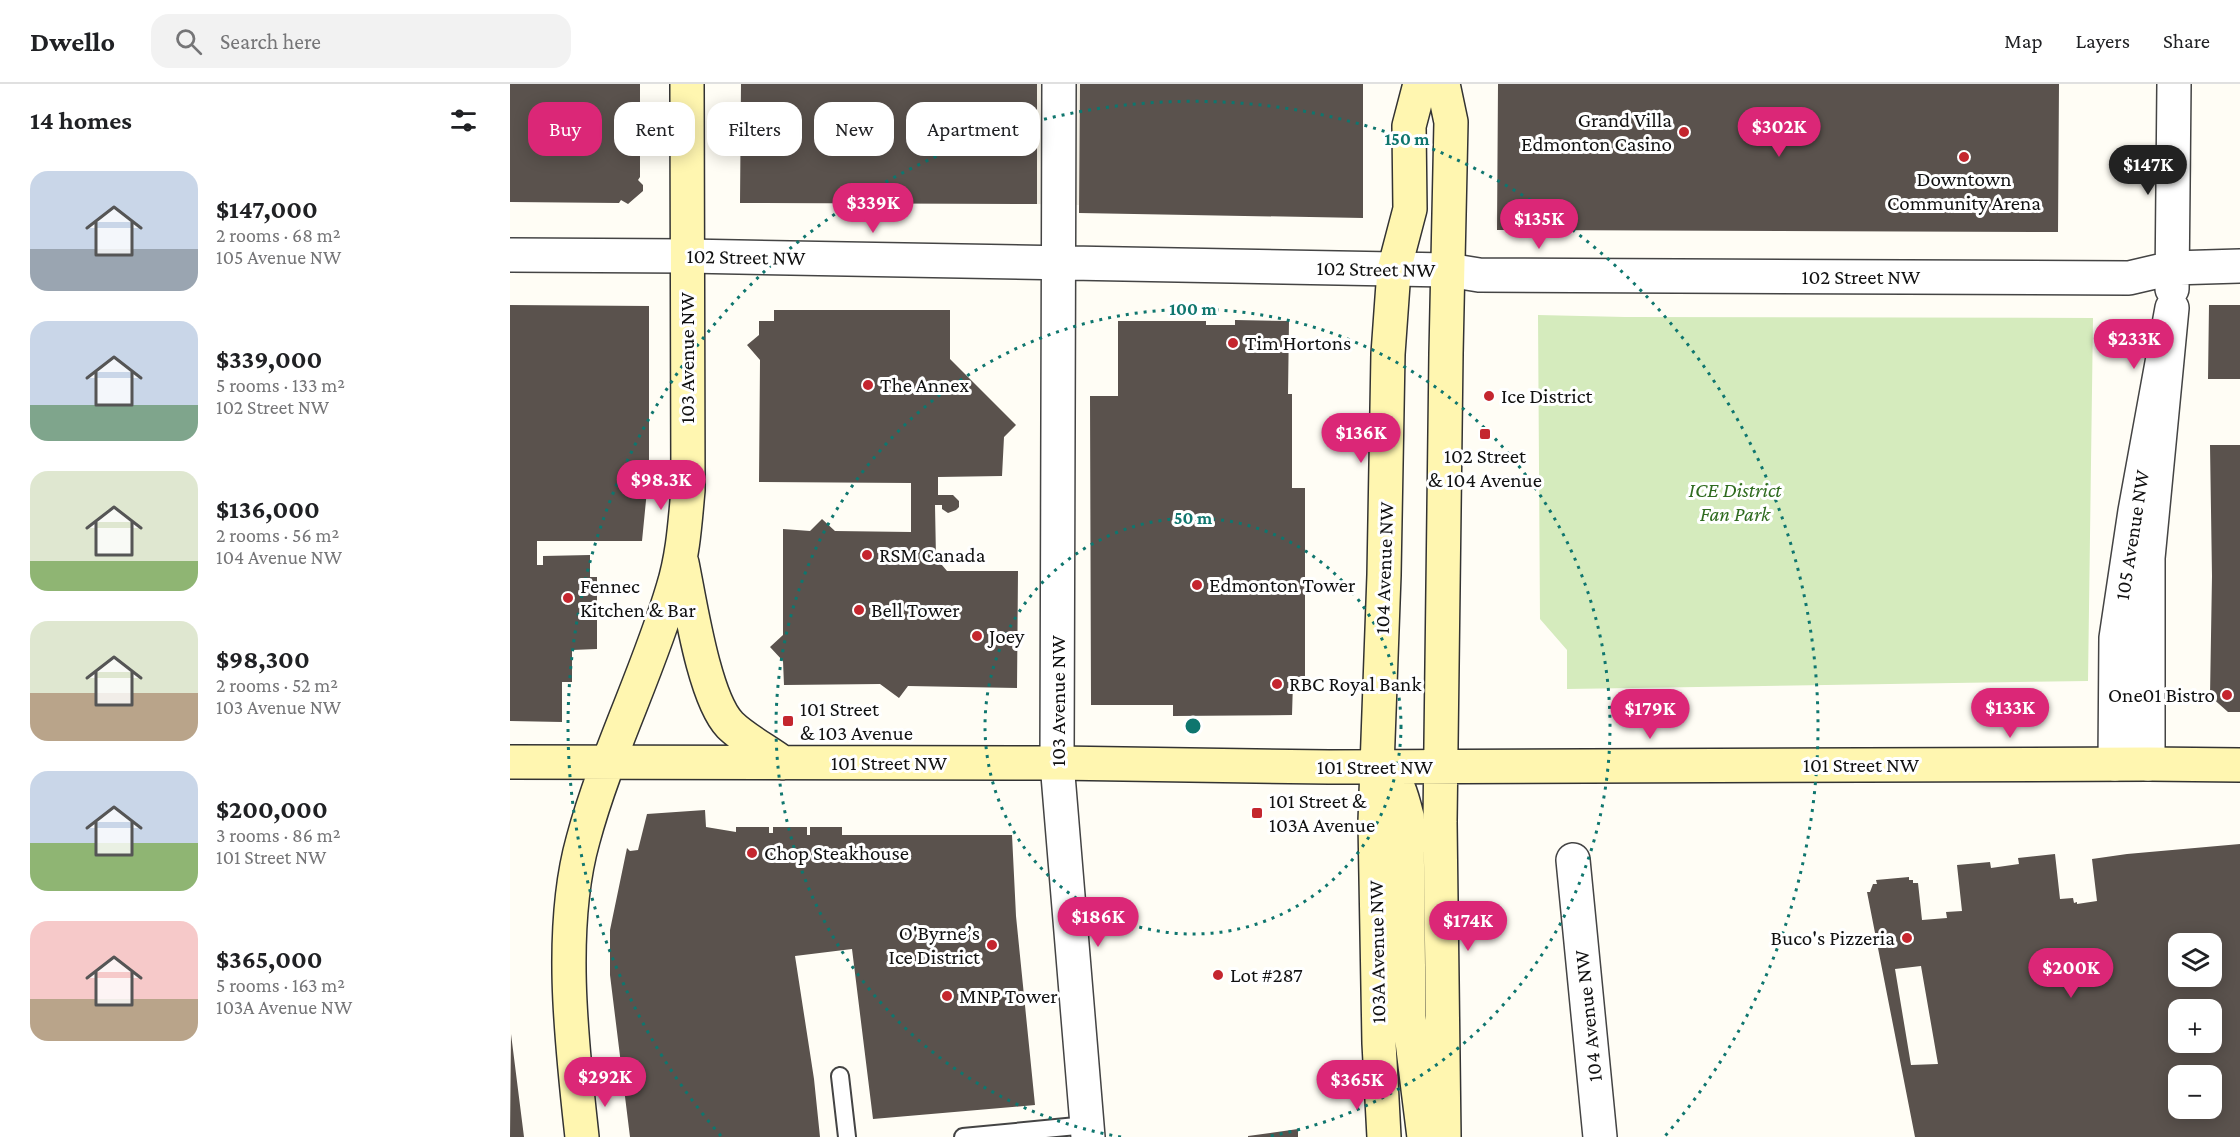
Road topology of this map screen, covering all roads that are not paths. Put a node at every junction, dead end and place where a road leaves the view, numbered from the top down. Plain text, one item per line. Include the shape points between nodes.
1 (687, 84) edge
2 (1059, 84) edge
3 (1420, 84) edge
4 (1443, 84) edge
5 (2174, 84) edge
6 (510, 255) edge
7 (687, 256) junction
8 (1058, 264) junction
9 (2240, 266) edge
10 (2172, 268) junction
11 (1394, 270) junction
12 (1448, 270) junction
13 (2172, 308) junction
14 (680, 556) junction
15 (510, 762) edge
16 (609, 763) junction
17 (783, 763) junction
18 (1057, 763) junction
19 (2115, 764) junction
20 (2148, 764) junction
21 (2240, 765) edge
22 (1377, 767) junction
23 (1442, 767) junction
24 (1573, 860) dead end
25 (840, 1076) dead end
26 (1087, 1131) edge
27 (582, 1137) edge
28 (847, 1137) edge
29 (963, 1137) edge
30 (1384, 1137) edge
31 (1424, 1137) edge
32 (1444, 1137) edge
33 (1600, 1137) edge

1 - 7 main road, 103 Avenue NW
2 - 8 street, 103 Avenue NW
3 - 11 main road, 104 Avenue NW via 1409,126 1410,209
4 - 12 main road via 1451,122
5 - 10 street, 105 Avenue NW
6 - 7 street, 102 Street NW
7 - 8 street, 102 Street NW
7 - 14 main road, 103 Avenue NW via 688,490
8 - 11 street, 102 Street NW
8 - 18 street, 103 Avenue NW
9 - 10 street, 102 Street NW
10 - 12 street, 102 Street NW via 2129,278 1479,275
10 - 13 street, 105 Avenue NW
11 - 12 street, 102 Street NW
11 - 22 main road, 104 Avenue NW via 1388,354
12 - 23 main road
13 - 19 street, 105 Avenue NW via 2115,638
13 - 20 street, 105 Avenue NW via 2148,558
14 - 16 main road, 103 Avenue NW via 662,622
14 - 17 main road via 706,677 715,698 730,725
15 - 16 main road, 101 Street NW
16 - 17 main road, 101 Street NW
16 - 27 main road, 103 Avenue NW via 583,840 573,889 570,969
17 - 18 main road, 101 Street NW
18 - 22 main road, 101 Street NW
18 - 26 street, 103 Avenue NW
19 - 20 main road, 101 Street NW
19 - 23 main road, 101 Street NW
20 - 21 main road, 101 Street NW
22 - 23 main road, 101 Street NW
22 - 30 main road, 103A Avenue NW via 1377,958
22 - 31 main road via 1391,775 1399,788 1407,816 1409,1017
23 - 32 main road
24 - 33 street, 104 Avenue NW
25 - 28 lane
26 - 29 lane

